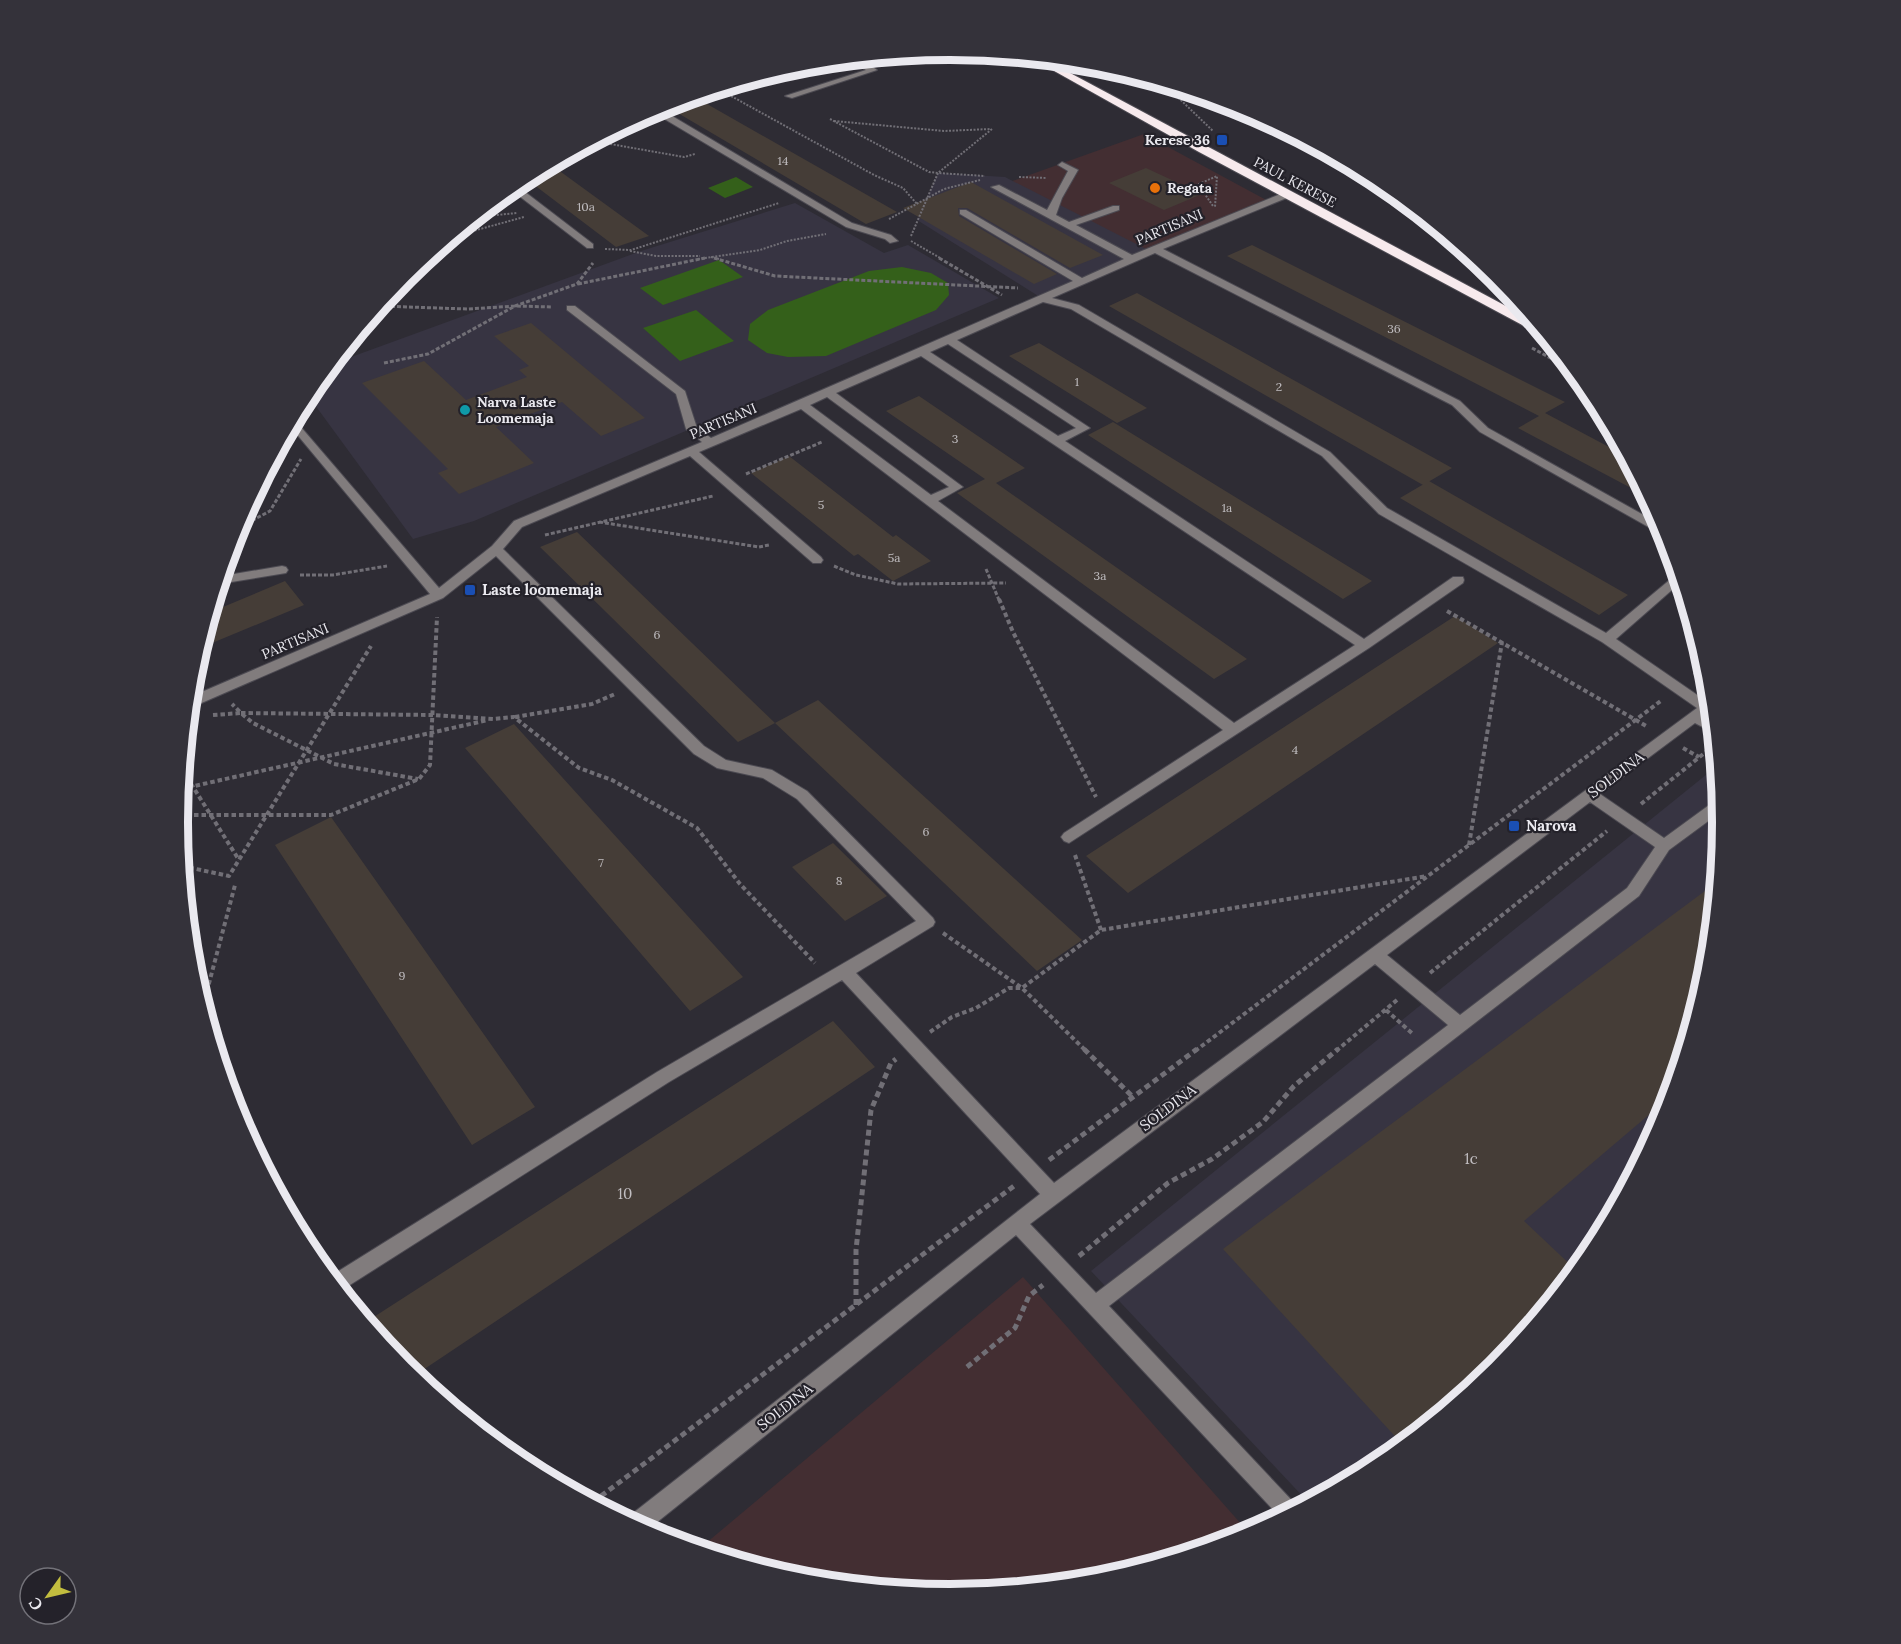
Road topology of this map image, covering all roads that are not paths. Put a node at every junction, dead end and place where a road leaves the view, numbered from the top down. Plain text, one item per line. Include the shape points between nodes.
1 (865, 66) edge
2 (1053, 68) edge
3 (789, 96) dead end
4 (665, 116) edge
5 (1062, 165) dead end
6 (996, 187) dead end
7 (521, 193) edge
8 (1286, 195) junction
9 (1116, 208) dead end
10 (963, 212) dead end
11 (1051, 216) junction
12 (1068, 225) junction
13 (893, 241) dead end
14 (590, 246) road end
15 (1155, 249) junction
16 (1132, 259) junction
17 (1083, 282) junction
18 (1043, 299) junction
19 (570, 308) road end
20 (1524, 321) edge
21 (950, 340) junction
22 (923, 352) junction
23 (828, 393) junction
24 (802, 404) junction
25 (298, 429) edge
26 (1057, 441) junction
27 (710, 443) junction
28 (691, 451) junction
29 (931, 500) junction
30 (1652, 526) edge
31 (499, 546) junction
32 (817, 560) road end
33 (282, 570) road end
34 (228, 579) edge
35 (1458, 580) dead end
36 (1673, 582) edge
37 (438, 595) junction
38 (1607, 639) junction
39 (1364, 645) junction
40 (199, 699) edge
41 (1704, 709) edge
42 (1233, 730) junction
43 (1589, 794) junction
44 (1712, 811) edge
45 (1069, 837) road end
46 (1664, 846) junction
47 (1375, 954) junction
48 (837, 975) junction
49 (1460, 1025) junction
50 (1053, 1195) junction
51 (1017, 1223) junction
52 (342, 1280) edge
53 (1095, 1305) junction
54 (1285, 1506) edge
55 (644, 1519) edge

1 - 3 street via 873,70
2 - 8 highway, PAUL KERESE
4 - 13 street via 849,225
5 - 11 street via 1073,170
6 - 11 street
7 - 14 street
8 - 15 street, PARTISANI
8 - 20 highway, PAUL KERESE
9 - 12 street
10 - 17 street
11 - 12 street
12 - 16 street
15 - 16 street, PARTISANI
15 - 30 street via 1456,403 1484,430
16 - 17 street, PARTISANI
17 - 18 street, PARTISANI
18 - 21 street, PARTISANI
18 - 38 street via 1075,308 1326,454 1383,511
19 - 27 street via 681,393 692,429
21 - 22 street, PARTISANI
21 - 26 street via 1084,428
22 - 23 street, PARTISANI
22 - 26 street
23 - 24 street, PARTISANI
23 - 29 street via 957,487
24 - 27 street, PARTISANI
24 - 29 street
25 - 37 street
26 - 39 street
27 - 28 street, PARTISANI
28 - 31 street, PARTISANI via 518,524
28 - 32 street
29 - 42 street
31 - 37 street, PARTISANI
31 - 48 street via 699,750 722,764 767,774 802,795 927,922
33 - 34 street
35 - 39 street
36 - 38 street
37 - 40 street, PARTISANI
38 - 41 street
39 - 42 street
41 - 43 street, SOLDINA
42 - 45 street
43 - 46 street
43 - 47 street, SOLDINA
44 - 46 street
46 - 49 street via 1633,892
47 - 49 street
47 - 50 street, SOLDINA
48 - 50 street via 912,1044
48 - 52 street via 663,1077
49 - 53 street
50 - 51 street, SOLDINA
51 - 53 street
51 - 55 street, SOLDINA
53 - 54 street

